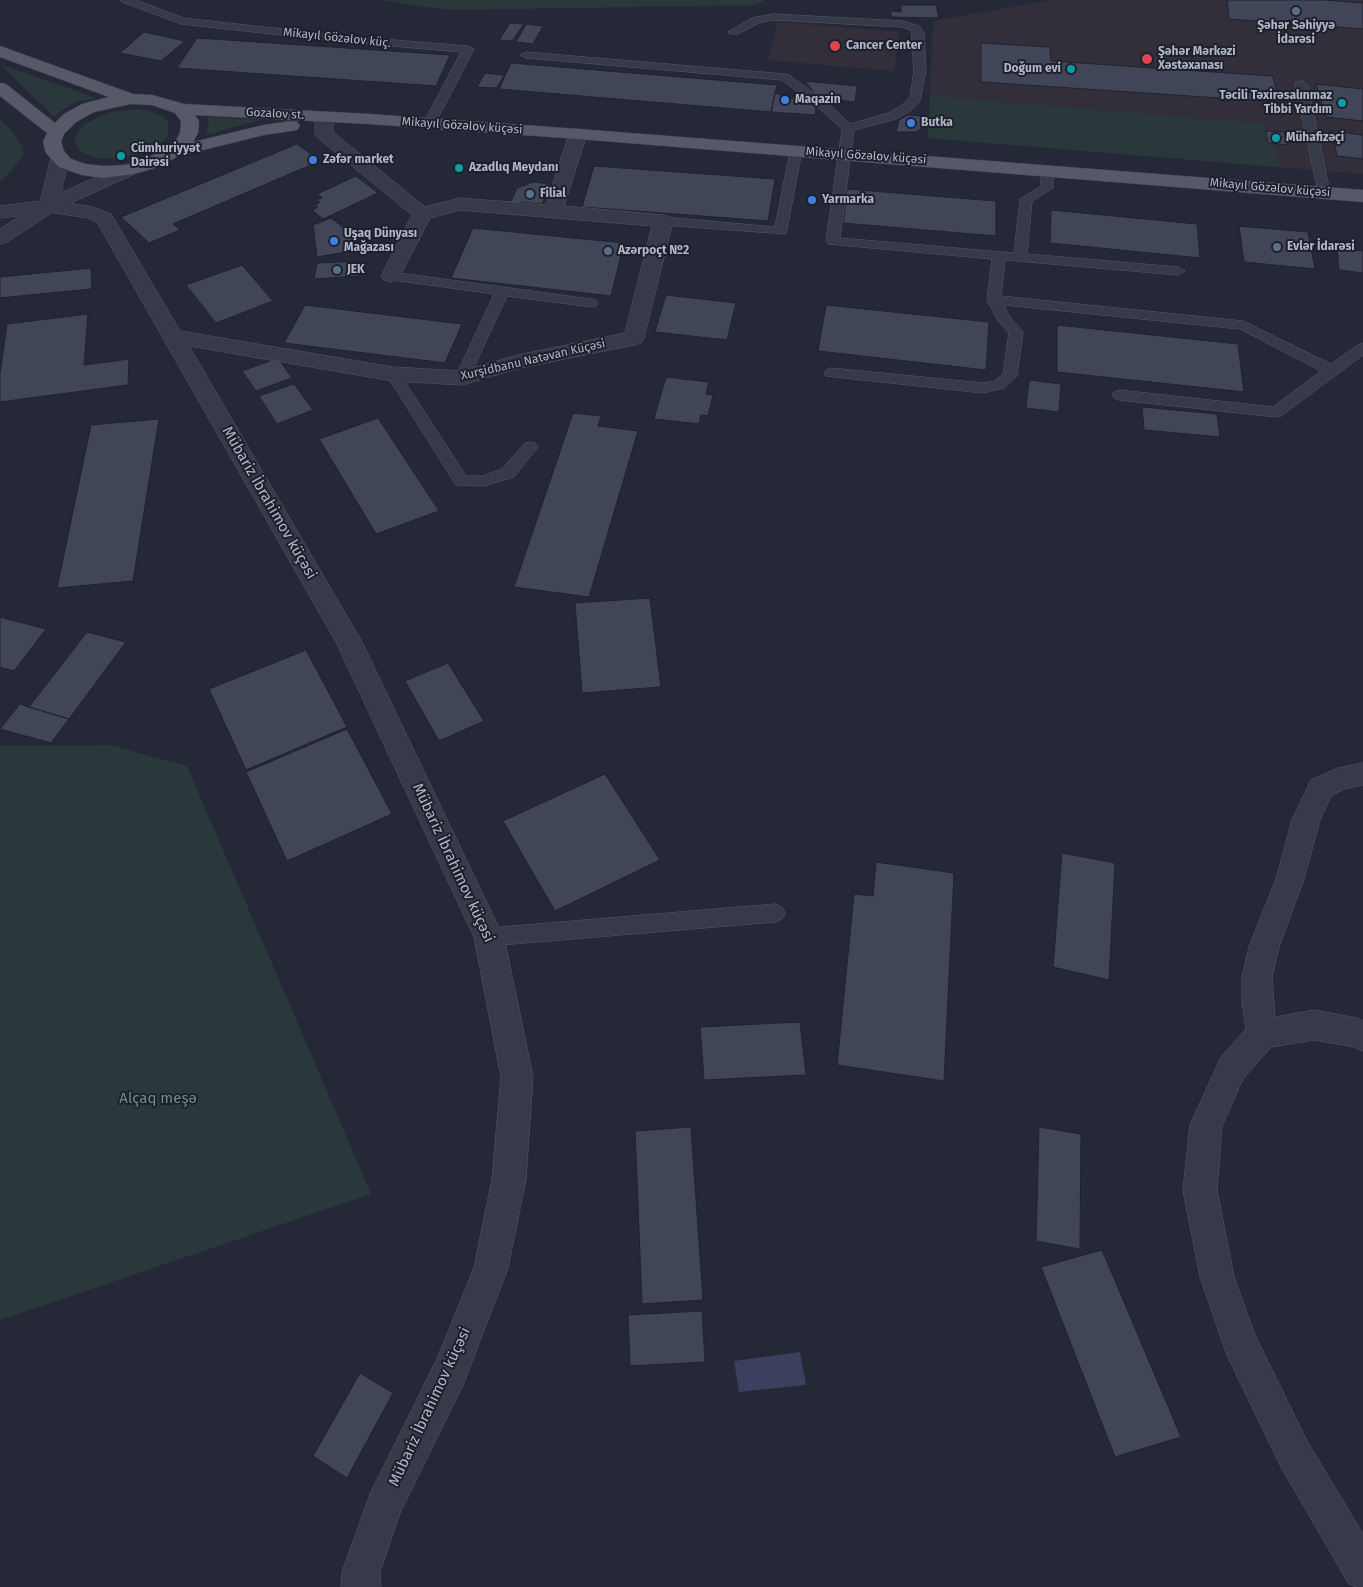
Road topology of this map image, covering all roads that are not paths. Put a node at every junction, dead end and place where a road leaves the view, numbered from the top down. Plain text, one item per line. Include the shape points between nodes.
1 (126, 0) edge
2 (734, 32) dead end
3 (0, 51) edge
4 (526, 55) dead end
5 (1301, 84) dead end
6 (0, 88) edge
7 (131, 99) junction
8 (181, 110) junction
9 (370, 119) junction
10 (324, 122) junction
11 (429, 124) junction
12 (848, 128) junction
13 (56, 132) junction
14 (578, 134) junction
15 (796, 151) junction
16 (173, 152) junction
17 (844, 154) junction
18 (60, 158) junction
19 (126, 170) junction
20 (1047, 170) junction
21 (1324, 192) junction
22 (1363, 196) edge
23 (49, 206) junction
24 (553, 211) junction
25 (0, 212) edge
26 (422, 214) junction
27 (663, 221) junction
28 (0, 238) edge
29 (999, 255) junction
30 (1020, 257) junction
31 (1178, 271) dead end
32 (391, 276) joint
33 (502, 292) junction
34 (994, 300) junction
35 (591, 303) dead end
36 (174, 337) junction
37 (1363, 348) edge
38 (1332, 371) junction
39 (831, 373) dead end
40 (393, 374) junction
41 (462, 378) junction
42 (1119, 395) dead end
43 (530, 447) dead end
44 (1363, 774) edge
45 (775, 912) dead end
46 (489, 937) junction
47 (1262, 1034) junction
48 (1363, 1036) edge
49 (1363, 1570) edge
50 (361, 1587) edge

1 - 11 lane, Mikayıl Gözəlov küç. via 181,21 468,49
2 - 12 lane via 756,20 773,17 904,24 914,28 918,33 920,71 916,98 892,116
3 - 7 main road
4 - 12 lane via 785,77
5 - 21 lane
6 - 13 main road
7 - 8 main road, Gozalov st. via 152,100
7 - 13 main road via 88,108 70,118
8 - 9 main road, Gozalov st.
8 - 16 main road via 190,121 189,133
9 - 10 main road
9 - 11 main road, Mikayıl Gözəlov küçəsi
10 - 16 main road via 264,130
10 - 26 street via 324,134
11 - 14 main road, Mikayıl Gözəlov küçəsi
12 - 17 lane
13 - 18 main road via 52,142
14 - 15 main road, Mikayıl Gözəlov küçəsi
14 - 24 street
15 - 17 main road, Mikayıl Gözəlov küçəsi
15 - 27 lane via 781,231
16 - 19 main road via 149,164
17 - 20 main road, Mikayıl Gözəlov küçəsi
17 - 29 lane via 833,241
18 - 19 main road via 82,169 103,172
18 - 23 street
19 - 23 street
20 - 21 main road, Mikayıl Gözəlov küçəsi
20 - 30 lane via 1047,188 1026,199
21 - 22 main road, Mikayıl Gözəlov küçəsi
23 - 25 street
23 - 28 street
23 - 36 street, Mübariz İbrahimov küçəsi via 104,218
24 - 26 street via 460,204
24 - 27 street
26 - 32 street
27 - 41 street, Xurşidbanu Natəvan Küçəsi via 634,338 518,362
29 - 30 lane
29 - 34 lane
30 - 31 lane
32 - 33 lane
33 - 35 lane
33 - 41 lane
34 - 38 lane via 1243,326
34 - 39 lane via 1003,318 1016,332 1010,376 999,385 983,388
36 - 40 street, Xurşidbanu Natəvan Küçəsi
36 - 46 street, Mübariz İbrahimov küçəsi via 349,642
37 - 38 lane
38 - 42 lane via 1276,412
40 - 41 street, Xurşidbanu Natəvan Küçəsi
40 - 43 lane via 462,481 484,481 508,472
44 - 47 street via 1338,779 1321,788 1306,820 1257,977
45 - 46 lane
46 - 50 street, Mübariz İbrahimov küçəsi via 518,1077 509,1179 491,1268 450,1372 383,1507 361,1572
47 - 48 street via 1314,1025
47 - 49 street via 1232,1068 1206,1125 1200,1190 1217,1277 1240,1342 1294,1454

